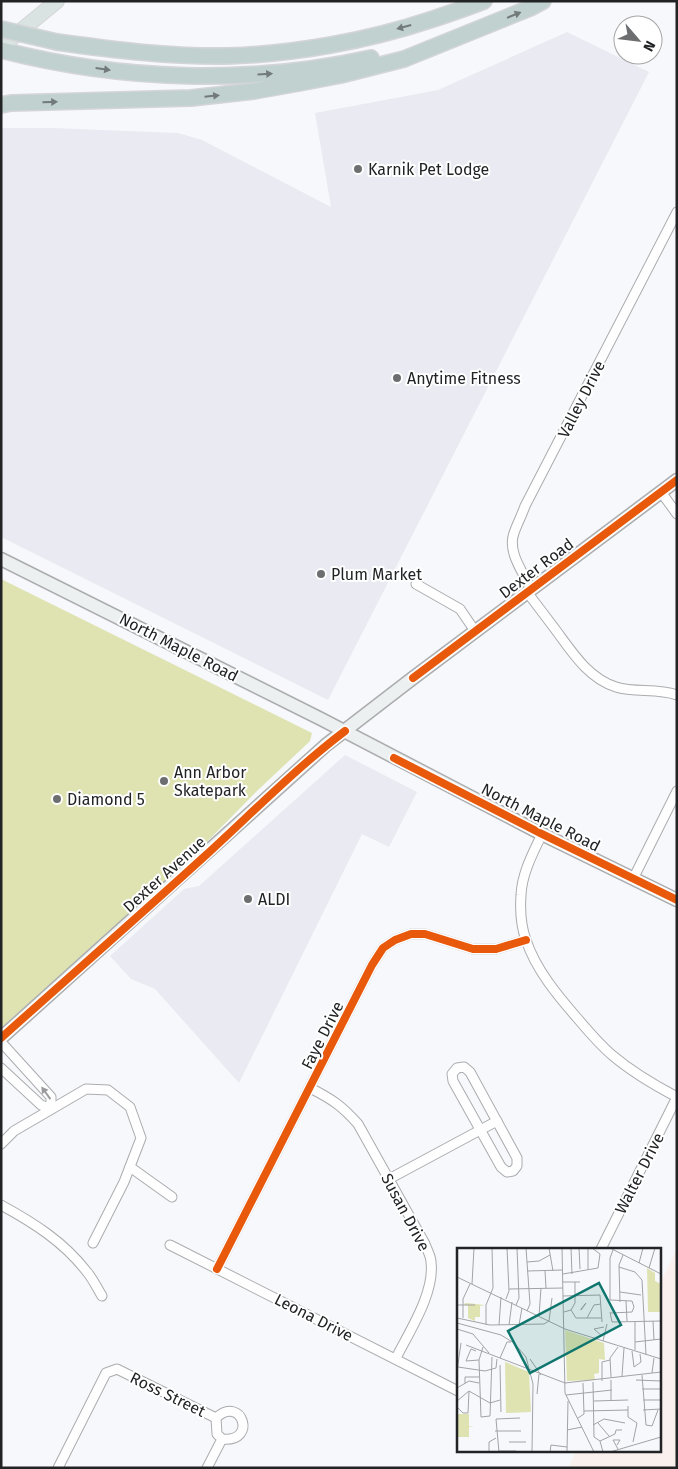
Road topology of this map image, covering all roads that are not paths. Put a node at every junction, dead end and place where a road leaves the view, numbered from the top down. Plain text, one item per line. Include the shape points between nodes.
1 (57, 1) edge
2 (462, 1) edge
3 (484, 1) edge
4 (543, 1) edge
5 (428, 21) junction
6 (483, 27) junction
7 (1, 29) edge
8 (1, 49) edge
9 (5, 102) edge
10 (677, 212) edge
11 (677, 480) edge
12 (661, 492) junction
13 (677, 514) edge
14 (1, 559) edge
15 (416, 584) dead end
16 (529, 591) junction
17 (475, 631) junction
18 (677, 695) edge
19 (345, 731) junction
20 (677, 791) edge
21 (542, 834) junction
22 (633, 879) junction
23 (677, 900) edge
24 (526, 940) junction
25 (1, 1040) edge
26 (1, 1068) edge
27 (310, 1088) junction
28 (677, 1097) edge
29 (51, 1109) junction
30 (496, 1121) junction
31 (480, 1130) junction
32 (1, 1144) edge
33 (130, 1167) junction
34 (389, 1179) junction
35 (172, 1197) dead end
36 (1, 1205) edge
37 (93, 1244) dead end
38 (170, 1245) dead end
39 (602, 1248) edge
40 (217, 1269) junction
41 (102, 1296) dead end
42 (396, 1358) junction
43 (457, 1389) edge
44 (216, 1418) junction
45 (222, 1438) junction
46 (58, 1468) edge
47 (207, 1468) edge

1 - 8 main road
2 - 5 highway
3 - 5 highway
6 -> 4 highway
5 -> 7 highway, bridge via 318,47 228,56 120,51 57,42
8 -> 6 highway via 37,59 121,72 211,76 258,74 308,70 362,60
9 -> 6 highway via 191,98 254,92 341,76 404,59
10 - 16 street, Valley Drive via 513,534 515,557
11 - 12 main road, Dexter Road
12 - 13 street
12 - 16 main road, Dexter Road
14 - 19 main road, North Maple Road
15 - 17 street via 460,609
16 - 17 main road, Dexter Road
16 - 18 street via 584,668 602,681 627,689
17 - 19 main road, Dexter Road
19 - 21 main road, North Maple Road
19 - 25 main road, Dexter Avenue
20 - 22 street
21 - 22 main road, North Maple Road
21 - 24 street via 528,865 521,894
22 - 23 main road, North Maple Road
24 - 27 street, Faye Drive via 496,949 473,949 425,934 411,934 383,948
24 - 28 street via 548,981 590,1033 632,1070
29 -> 25 street, Dexter Avenue via 51,1097
26 - 29 street
27 - 34 street, Susan Drive via 346,1110 358,1124
27 - 40 street, Faye Drive
28 - 39 street, Walter Drive
29 - 32 street via 14,1131
29 - 33 street via 86,1090 108,1090 130,1107 141,1138
30 - 31 street
30 - 31 street via 517,1158 518,1166 513,1171 507,1172 501,1167
30 - 31 street via 470,1072 464,1067 457,1068 452,1074 453,1081
31 - 34 street
33 - 35 street
33 - 37 street
34 - 42 street, Susan Drive via 425,1244 432,1274 428,1291
36 - 41 street via 40,1227 63,1246 87,1272
38 - 40 street, Leona Drive
40 - 42 street, Leona Drive
42 - 43 street, Leona Drive
44 - 45 street via 218,1434
44 - 45 street, Ross Street via 223,1411 233,1411 241,1416 244,1426 240,1435 232,1440
44 - 46 street, Ross Street via 117,1369 106,1373
45 - 47 street

